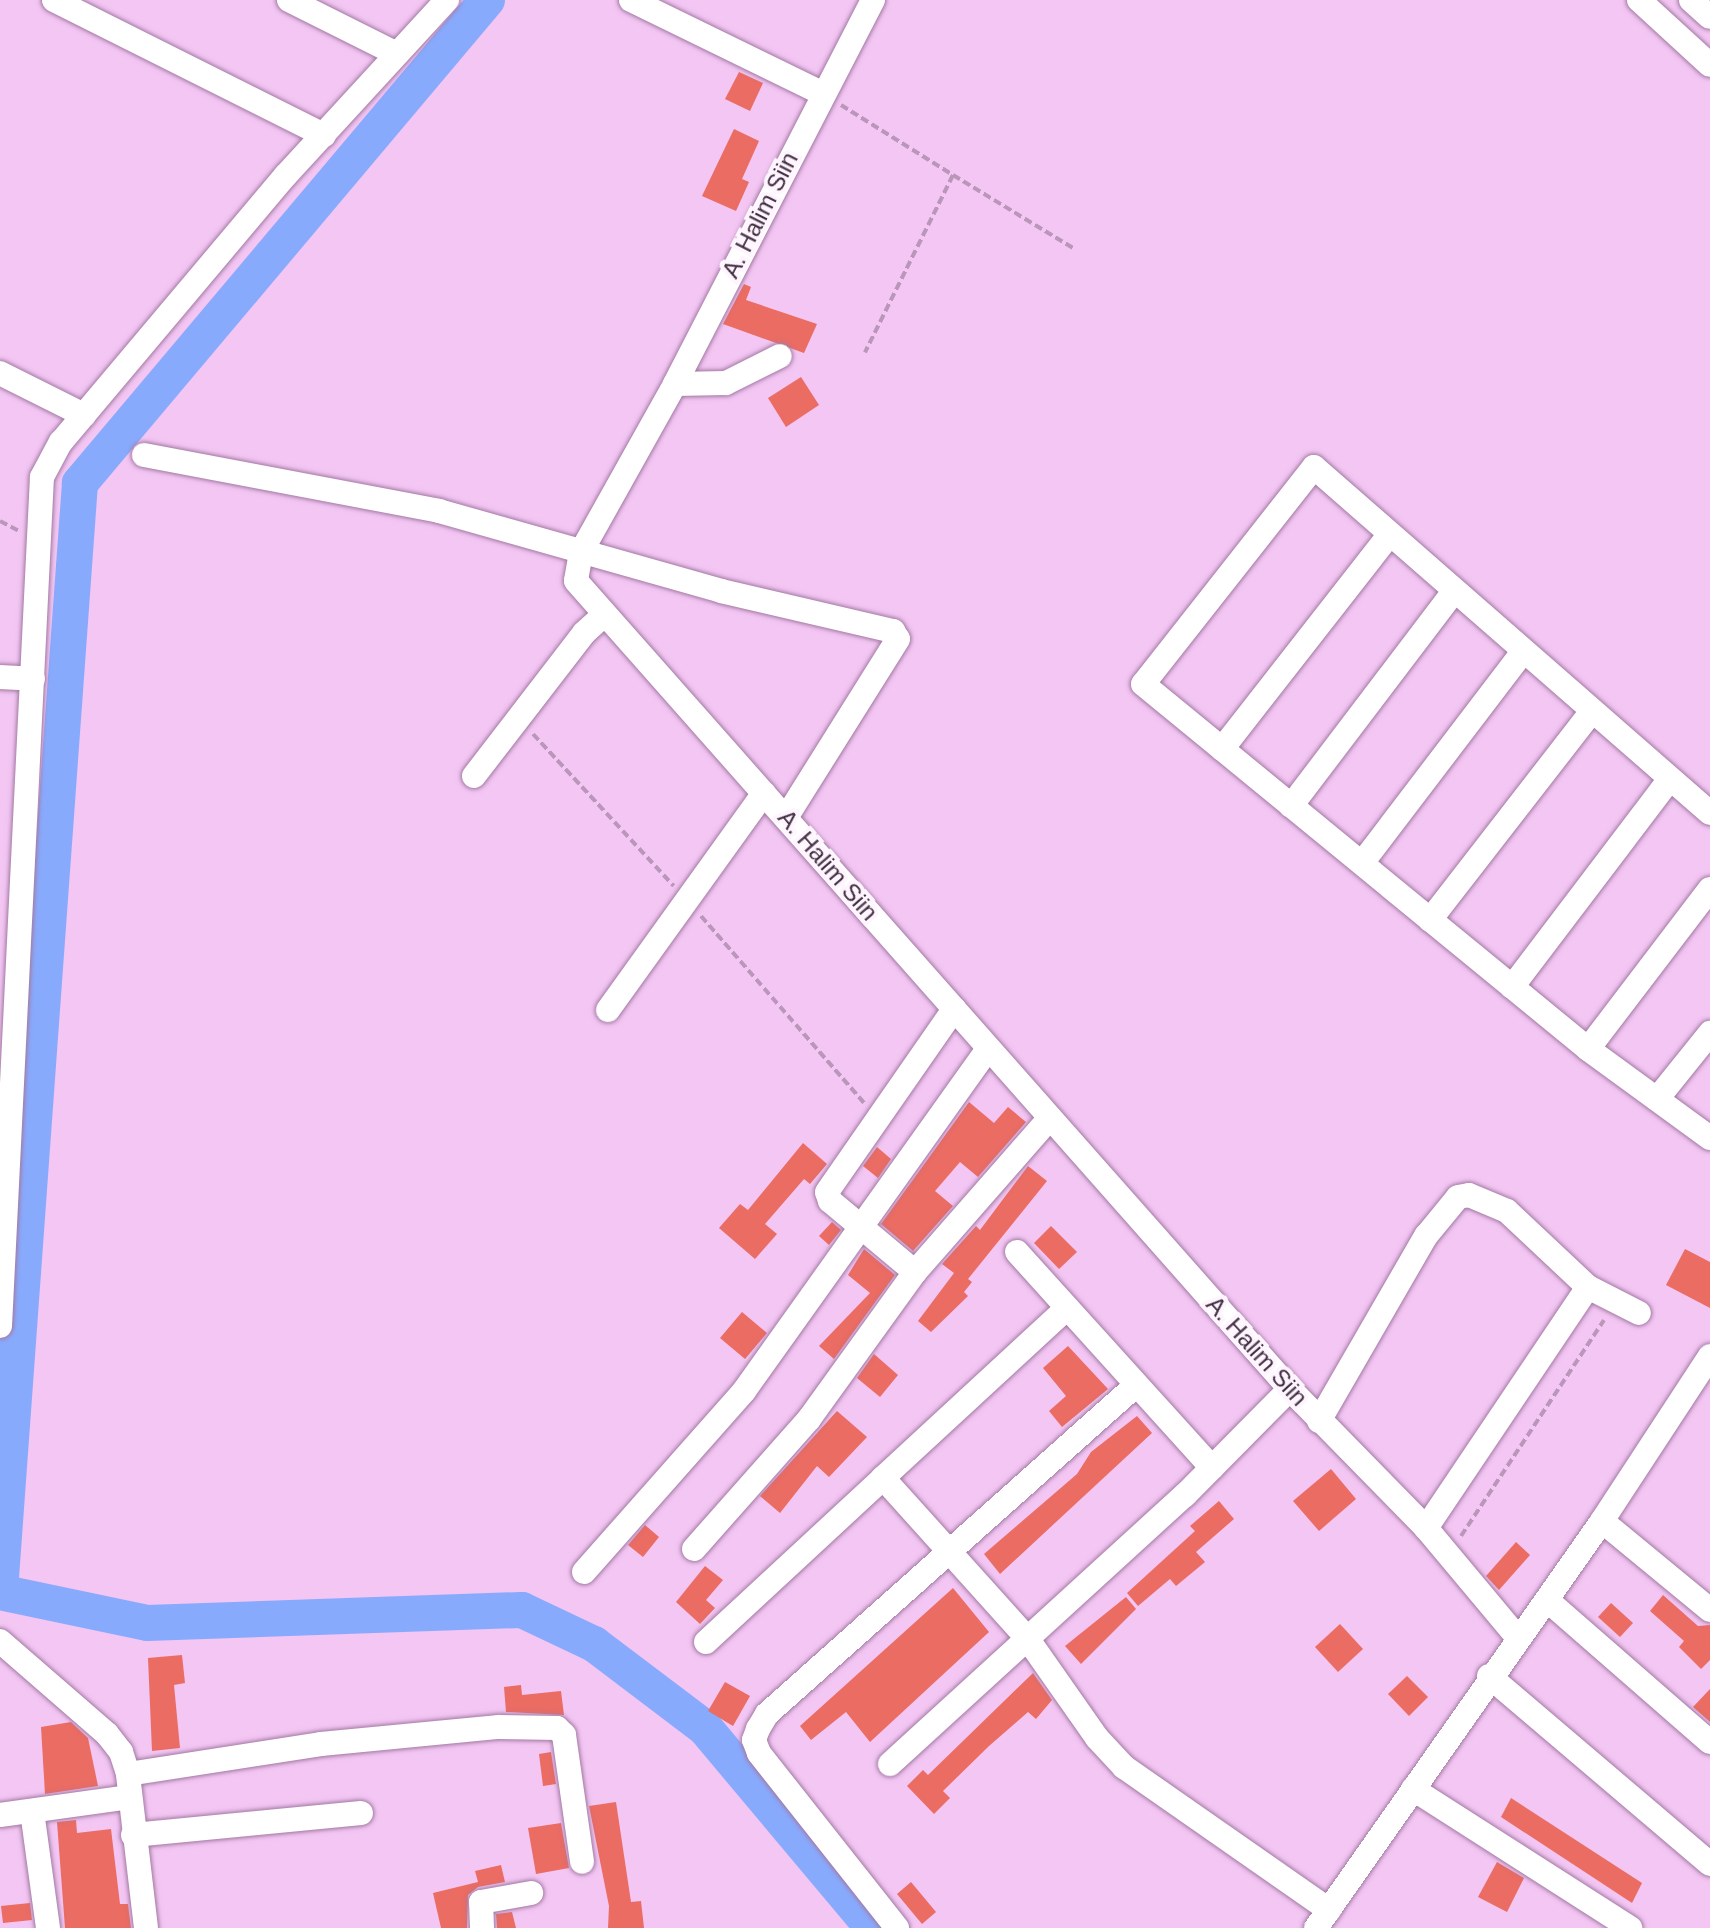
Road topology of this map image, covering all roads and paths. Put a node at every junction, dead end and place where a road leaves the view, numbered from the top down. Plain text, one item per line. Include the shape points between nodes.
1 (54, 0) edge
2 (289, 0) edge
3 (447, 0) edge
4 (631, 0) edge
5 (873, 0) edge
6 (1639, 0) edge
7 (1691, 0) edge
8 (1710, 17) edge
9 (395, 53) junction
10 (1710, 65) edge
11 (822, 93) junction
12 (324, 135) junction
13 (953, 175) junction
14 (1073, 248) dead end
15 (865, 352) dead end
16 (780, 356) dead end
17 (0, 373) edge
18 (675, 384) junction
19 (84, 415) junction
20 (144, 455) dead end
21 (1389, 535) junction
22 (581, 552) junction
23 (1454, 591) junction
24 (594, 624) junction
25 (1523, 652) junction
26 (0, 677) edge
27 (33, 679) junction
28 (1592, 711) junction
29 (1222, 749) junction
30 (474, 776) dead end
31 (1670, 779) junction
32 (764, 793) junction
33 (1291, 806) junction
34 (1710, 813) edge
35 (787, 816) junction
36 (1362, 863) junction
37 (1710, 889) edge
38 (1430, 920) junction
39 (1512, 987) junction
40 (954, 1009) junction
41 (608, 1010) dead end
42 (1710, 1033) edge
43 (988, 1049) junction
44 (1588, 1049) junction
45 (1657, 1099) junction
46 (1050, 1118) junction
47 (1710, 1138) edge
48 (863, 1228) junction
49 (1017, 1252) dead end
50 (915, 1272) junction
51 (1588, 1287) junction
52 (1616, 1302) junction
53 (1067, 1308) junction
54 (1639, 1313) dead end
55 (0, 1326) edge
56 (1710, 1356) edge
57 (1136, 1385) junction
58 (1290, 1389) junction
59 (1319, 1421) junction
60 (1212, 1468) junction
61 (883, 1478) junction
62 (1602, 1521) junction
63 (1426, 1528) junction
64 (694, 1549) dead end
65 (951, 1551) junction
66 (1447, 1558) junction
67 (584, 1572) dead end
68 (1547, 1600) junction
69 (1710, 1610) edge
70 (1517, 1637) junction
71 (1027, 1638) junction
72 (0, 1641) edge
73 (706, 1642) dead end
74 (1489, 1676) junction
75 (1710, 1742) edge
76 (890, 1764) dead end
77 (129, 1786) junction
78 (1413, 1789) junction
79 (32, 1811) junction
80 (361, 1813) dead end
81 (0, 1815) edge
82 (133, 1835) junction
83 (582, 1862) dead end
84 (1710, 1864) edge
85 (531, 1893) dead end
86 (1322, 1919) edge
87 (48, 1928) edge
88 (146, 1928) edge
89 (482, 1928) edge
90 (897, 1928) edge
91 (1630, 1928) edge

1 - 12 street
2 - 9 street
3 - 9 street
4 - 11 street
5 - 11 street, A. Halim Siin
6 - 10 street
7 - 8 street
9 - 12 street
11 - 13 path
11 - 18 street, A. Halim Siin
12 - 19 street
13 - 14 path
13 - 15 path
16 - 18 street via 726,383
17 - 19 street
18 - 22 street, A. Halim Siin
19 - 27 street via 54,452 40,485
20 - 22 street via 439,511
21 - 23 street
21 - 29 street
21 - 29 street via 1314,467 1143,684
22 - 24 street, A. Halim Siin via 576,581
22 - 35 street via 896,633 898,639
23 - 25 street
23 - 33 street
24 - 30 street
24 - 32 street, A. Halim Siin
25 - 28 street
25 - 36 street
26 - 27 street
27 - 55 street
28 - 31 street
28 - 38 street
29 - 33 street
31 - 34 street
31 - 39 street
32 - 35 street, A. Halim Siin
32 - 41 street
33 - 36 street
35 - 40 street, A. Halim Siin
36 - 38 street
37 - 44 street
38 - 39 street
39 - 44 street
40 - 43 street, A. Halim Siin
40 - 48 street via 827,1192
42 - 45 street
43 - 46 street, A. Halim Siin
43 - 48 street
44 - 45 street
45 - 47 street
46 - 50 street
46 - 58 street, A. Halim Siin
48 - 50 street
48 - 67 street via 744,1391
49 - 53 street
50 - 64 street via 809,1419
51 - 52 street
51 - 59 street via 1507,1211 1469,1195 1458,1197 1426,1236
51 - 63 street
52 - 54 street
52 - 66 path
53 - 57 street
53 - 61 street
56 - 62 street
57 - 60 street
57 - 65 street
58 - 59 street, A. Halim Siin
58 - 60 street
59 - 63 street, A. Halim Siin
60 - 71 street
61 - 65 street
61 - 73 street
62 - 68 street
62 - 69 street
63 - 66 street, A. Halim Siin
65 - 71 street
65 - 90 street via 767,1714 754,1740
66 - 70 street, A. Halim Siin
68 - 70 street
68 - 75 street
70 - 74 street
71 - 76 street
71 - 86 street via 1124,1767
72 - 77 street via 107,1734 121,1752
74 - 78 street
74 - 84 street
77 - 79 street
77 - 82 street
77 - 83 street via 321,1744 551,1727 564,1735
78 - 86 street
78 - 91 street
79 - 81 street
79 - 87 street
80 - 82 street
82 - 88 street
85 - 89 street via 481,1902

